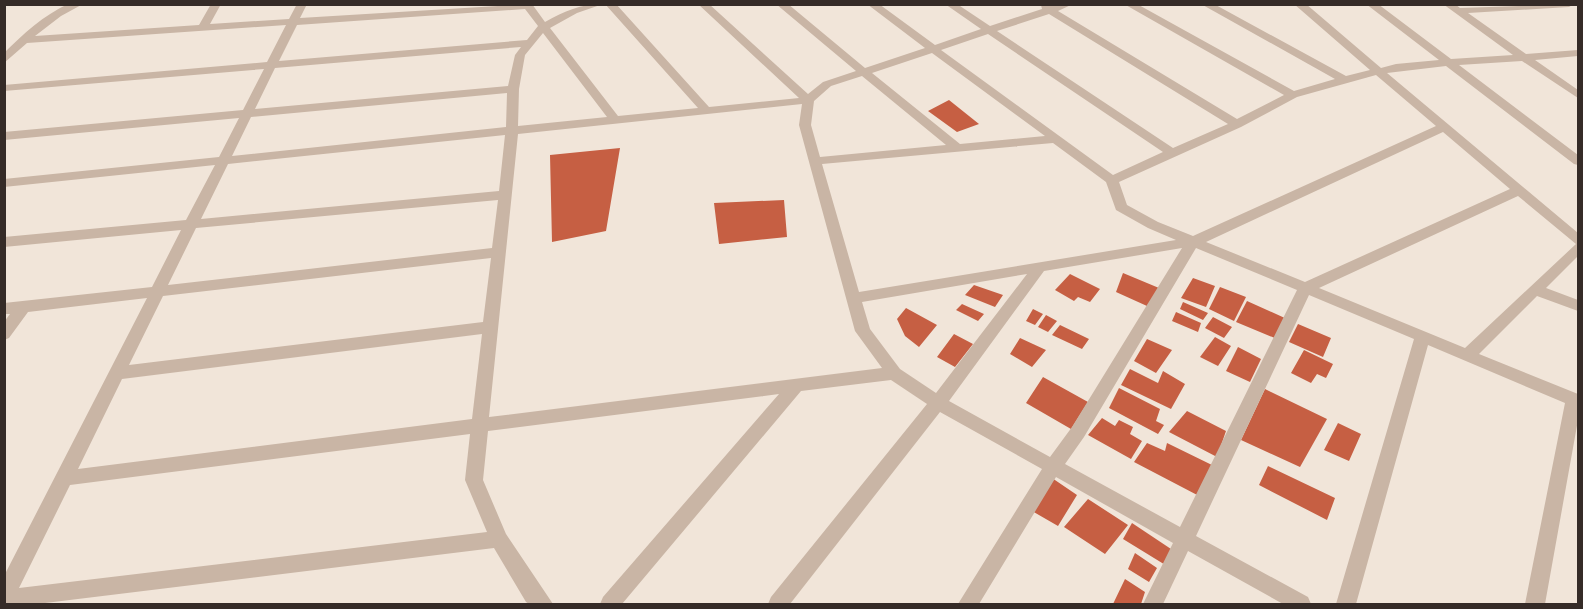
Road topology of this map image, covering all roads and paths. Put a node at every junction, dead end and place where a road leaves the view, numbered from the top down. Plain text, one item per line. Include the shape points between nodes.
1 (78, 4) edge
2 (216, 4) edge
3 (302, 4) edge
4 (598, 4) edge
5 (610, 4) edge
6 (703, 4) edge
7 (781, 4) edge
8 (872, 4) edge
9 (950, 4) edge
10 (1068, 4) edge
11 (1129, 4) edge
12 (1206, 4) edge
13 (1299, 4) edge
14 (1371, 4) edge
15 (1569, 4) edge
16 (526, 5) edge
17 (1046, 7) edge
18 (1453, 8) edge
19 (293, 21) junction
20 (203, 27) junction
21 (543, 27) junction
22 (989, 31) junction
23 (24, 40) junction
24 (530, 43) junction
25 (933, 49) junction
26 (1578, 53) edge
27 (1524, 57) junction
28 (4, 60) edge
29 (1447, 63) junction
30 (271, 66) junction
31 (1380, 71) junction
32 (864, 72) junction
33 (1345, 80) junction
34 (4, 88) edge
35 (513, 89) junction
36 (1293, 95) junction
37 (1578, 95) edge
38 (808, 100) junction
39 (706, 110) junction
40 (247, 114) junction
41 (615, 120) junction
42 (1237, 124) junction
43 (1443, 127) junction
44 (512, 130) junction
45 (4, 136) edge
46 (1056, 140) junction
47 (957, 148) junction
48 (1172, 153) junction
49 (223, 161) junction
50 (815, 161) junction
51 (1578, 161) edge
52 (1112, 180) junction
53 (4, 183) edge
54 (1520, 190) junction
55 (504, 195) junction
56 (192, 224) junction
57 (1578, 240) edge
58 (4, 242) edge
59 (1193, 242) junction
60 (1578, 248) edge
61 (498, 252) junction
62 (1040, 267) junction
63 (1305, 288) junction
64 (1535, 290) junction
65 (158, 292) junction
66 (854, 298) junction
67 (1578, 306) edge
68 (23, 307) junction
69 (4, 309) edge
70 (490, 327) junction
71 (4, 334) edge
72 (1422, 337) junction
73 (1468, 355) junction
74 (117, 373) junction
75 (894, 373) junction
76 (796, 386) junction
77 (1576, 400) edge
78 (938, 403) junction
79 (480, 426) junction
80 (1053, 467) junction
81 (64, 478) junction
82 (499, 539) junction
83 (1184, 539) junction
84 (4, 598) edge
85 (543, 604) edge
86 (610, 604) edge
87 (778, 604) edge
88 (968, 604) edge
89 (1153, 604) edge
90 (1301, 604) edge
91 (1347, 604) edge
92 (1535, 604) edge

1 - 23 street
2 - 20 street
3 - 19 street
4 - 21 street via 573,11
5 - 39 street
6 - 38 street
7 - 32 street
8 - 25 street
9 - 22 street
10 - 17 street
11 - 36 street
12 - 33 street
13 - 31 street
14 - 29 street
15 - 18 street
16 - 19 street
16 - 21 street
17 - 22 street
17 - 42 street
18 - 27 street
19 - 20 street
19 - 30 street
20 - 23 street
21 - 24 street
21 - 41 street
22 - 25 street
22 - 48 street
23 - 28 street
24 - 30 street
24 - 35 street via 520,56
25 - 32 street
25 - 46 street
26 - 27 street
27 - 29 street
27 - 37 street
29 - 31 street
29 - 51 street
30 - 34 street
30 - 40 street
31 - 33 street
31 - 43 street
32 - 38 street via 827,84
32 - 47 street
33 - 36 street
35 - 40 street
35 - 44 street
36 - 42 street
38 - 39 street
38 - 50 street via 805,125
39 - 41 street
40 - 45 street
40 - 49 street
41 - 44 street
42 - 48 street
43 - 54 street
43 - 59 street
44 - 49 street
44 - 55 street
46 - 47 street
46 - 52 street
47 - 50 street
48 - 52 street
49 - 53 street
49 - 56 street
50 - 66 street
52 - 59 street via 1121,207
54 - 57 street
54 - 63 street
55 - 56 street
55 - 61 street
56 - 58 street
56 - 65 street
59 - 62 street
59 - 63 street
59 - 80 street
60 - 64 street
61 - 65 street
61 - 70 street
62 - 66 street
62 - 78 street
63 - 72 street
63 - 83 street
64 - 67 street
64 - 73 street
65 - 68 street
65 - 74 street
66 - 75 street via 862,331
68 - 69 street
68 - 71 street
70 - 74 street
70 - 79 street
72 - 73 street
72 - 91 street
73 - 77 street
74 - 81 street
75 - 76 street
75 - 78 street
76 - 79 street
76 - 86 street
77 - 92 street
78 - 80 street
78 - 87 street
79 - 81 street
79 - 82 street via 474,480
80 - 83 street
80 - 88 street
81 - 84 street
82 - 84 street
82 - 85 street via 533,595
83 - 89 street
83 - 90 street

